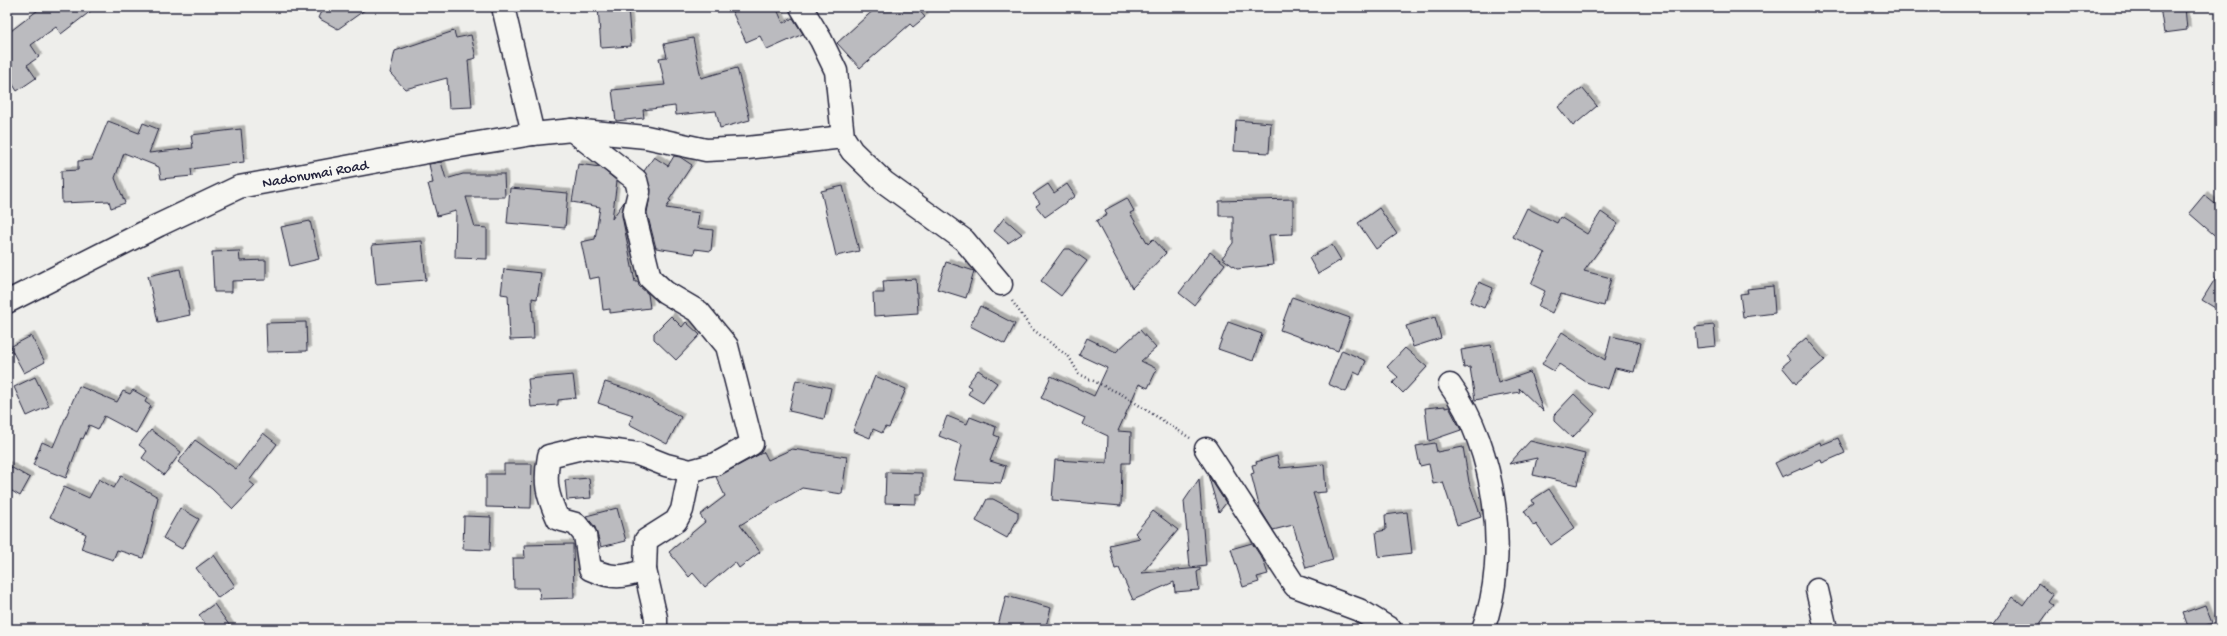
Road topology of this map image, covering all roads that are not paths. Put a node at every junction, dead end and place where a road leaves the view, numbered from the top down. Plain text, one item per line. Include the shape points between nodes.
1 (503, 7) edge
2 (801, 7) edge
3 (572, 130) junction
4 (533, 134) junction
5 (843, 136) junction
6 (1001, 284) road end
7 (7, 302) edge
8 (1450, 385) dead end
9 (1206, 449) road end
10 (690, 471) junction
11 (646, 570) junction
12 (1818, 590) dead end
13 (656, 629) edge
14 (1390, 629) edge
15 (1483, 629) edge
16 (1826, 629) edge

1 - 4 street
2 - 5 street via 836,71
3 - 4 street, Nadonumai Road
3 - 5 street, Nadonumai Road via 646,137 706,150
3 - 10 street via 636,180 639,192 634,214 650,278 666,292 699,312 727,346 752,444 716,464
4 - 7 street, Nadonumai Road via 240,187
5 - 6 street via 852,151 884,182 964,240
8 - 15 street via 1460,399 1477,435 1488,478 1495,522 1495,585
9 - 14 street via 1295,586 1359,610
10 - 11 street via 682,510 676,521 646,540
10 - 11 street via 638,454 586,447 549,456 545,477 548,497 558,519 576,524 585,535 590,568 605,576 625,577
11 - 13 street
12 - 16 street

